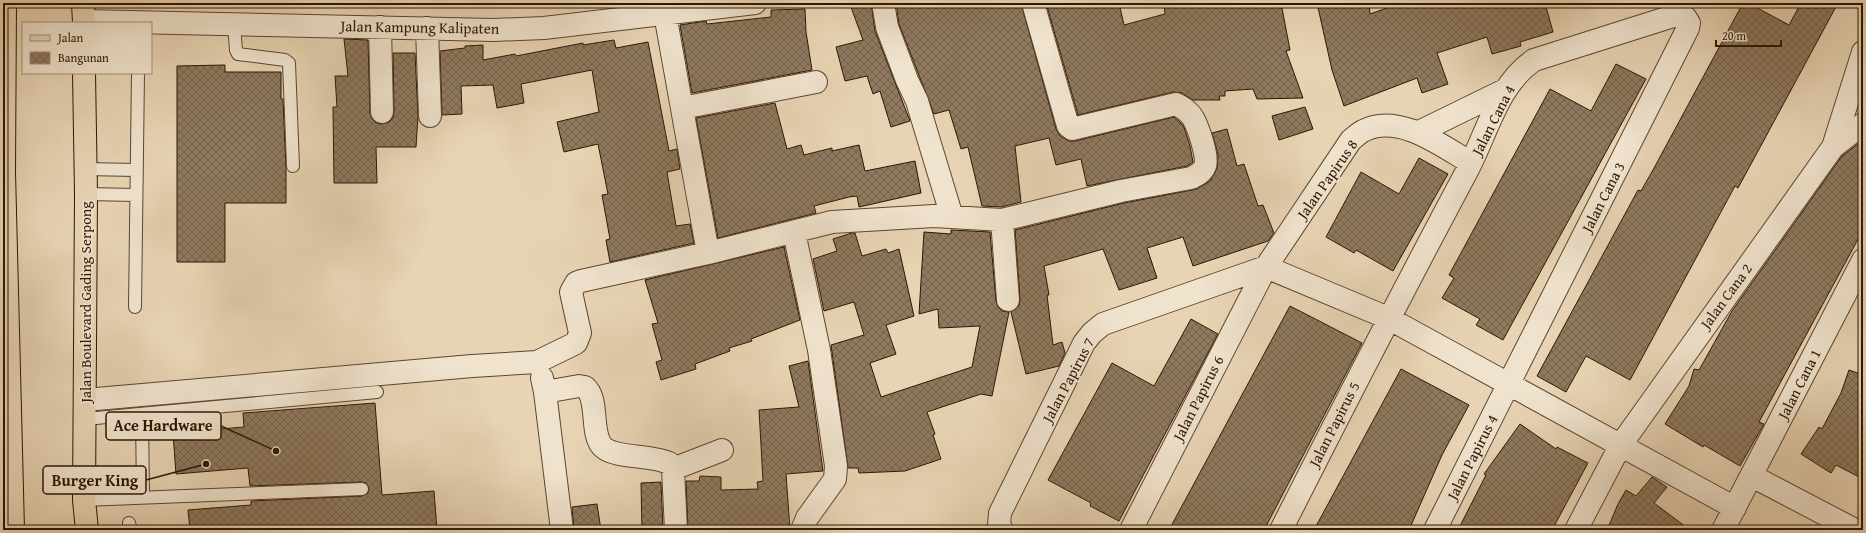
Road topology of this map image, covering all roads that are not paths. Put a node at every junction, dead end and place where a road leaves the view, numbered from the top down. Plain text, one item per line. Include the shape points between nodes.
1 (5, 3) edge
2 (755, 3) edge
3 (883, 3) edge
4 (1033, 3) edge
5 (664, 14) junction
6 (1678, 15) joint
7 (84, 16) edge
8 (234, 24) junction
9 (380, 27) junction
10 (426, 28) junction
11 (1863, 52) edge
12 (84, 74) edge
13 (138, 74) edge
14 (816, 82) dead end
15 (1505, 90) junction
16 (682, 108) junction
17 (382, 112) dead end
18 (430, 116) dead end
19 (1863, 124) edge
20 (1419, 132) junction
21 (4, 133) edge
22 (1833, 147) junction
23 (1471, 163) junction
24 (293, 166) dead end
25 (85, 169) junction
26 (136, 170) junction
27 (4, 172) edge
28 (86, 194) junction
29 (136, 195) junction
30 (952, 217) junction
31 (1002, 220) junction
32 (794, 232) junction
33 (708, 253) junction
34 (1863, 260) edge
35 (1266, 267) junction
36 (1008, 300) dead end
37 (135, 307) dead end
38 (1388, 318) junction
39 (537, 362) junction
40 (1509, 383) junction
41 (377, 392) dead end
42 (546, 392) junction
43 (85, 410) junction
44 (142, 415) junction
45 (7, 438) edge
46 (1620, 446) junction
47 (722, 450) dead end
48 (673, 469) junction
49 (1752, 476) junction
50 (362, 489) dead end
51 (143, 497) junction
52 (84, 500) junction
53 (1735, 508) junction
54 (13, 530) edge
55 (87, 530) edge
56 (562, 530) edge
57 (676, 530) edge
58 (802, 530) edge
59 (1002, 530) edge
60 (1131, 530) edge
61 (1281, 530) edge
62 (1435, 530) edge
63 (1576, 530) edge
64 (1723, 530) edge
65 (1855, 530) edge

1 - 21 main road
2 - 5 street, Jalan Kampung Kalipaten
3 - 30 street via 887,27 917,101
4 - 31 street via 1068,126 1072,129 1176,104 1187,110 1194,118 1206,155 1206,165 1201,173 1191,178 1121,191
5 - 10 street, Jalan Kampung Kalipaten via 544,28
5 - 16 street
6 - 15 street, Jalan Cana 4 via 1534,60 1524,67
6 - 40 street, Jalan Cana 3 via 1688,20 1688,28
7 - 8 street, Jalan Kampung Kalipaten
8 - 9 street, Jalan Kampung Kalipaten
8 - 24 lane via 238,54 285,60 289,63
9 - 10 street, Jalan Kampung Kalipaten
9 - 17 street
10 - 18 street
11 - 22 street, Jalan Cana 2
12 - 25 main road, Jalan Boulevard Gading Serpong
13 - 26 lane
14 - 16 street
15 - 20 street
15 - 23 street, Jalan Cana 4
16 - 33 street
19 - 22 street, Jalan Cana 2
20 - 23 street, Jalan Papirus 8
20 - 35 street, Jalan Papirus 8 via 1396,125 1381,126 1364,130 1351,140
21 - 27 main road
22 - 46 street, Jalan Cana 2
23 - 38 street, Jalan Cana 4
25 - 26 lane
25 - 28 main road, Jalan Boulevard Gading Serpong
26 - 29 lane
27 - 45 main road
28 - 29 lane
28 - 43 main road, Jalan Boulevard Gading Serpong
29 - 37 lane
30 - 31 street
30 - 32 street via 832,222
31 - 36 street
32 - 33 street
32 - 58 street via 819,350 836,466 835,479 807,518
33 - 39 street via 576,283 571,292 580,333 578,339 571,346
34 - 49 street, Jalan Cana 1
35 - 38 street
35 - 59 street, Jalan Papirus 7 via 1103,324 1092,333 1084,343 1000,513
35 - 60 street, Jalan Papirus 6
38 - 40 street
38 - 61 street, Jalan Papirus 5
39 - 42 street
39 - 43 street via 472,366
40 - 46 street
40 - 62 street, Jalan Papirus 4
41 - 44 lane
42 - 48 street via 585,387 591,398 598,438 604,448 613,452 662,460 669,463
42 - 56 street
43 - 44 lane
43 - 52 main road, Jalan Boulevard Gading Serpong
44 - 51 lane
45 - 54 main road
46 - 53 street
46 - 63 street, Jalan Cana 2
47 - 48 street
48 - 57 street
49 - 53 street, Jalan Cana 1
49 - 65 street
50 - 51 lane
51 - 52 lane
52 - 55 main road, Jalan Boulevard Gading Serpong
53 - 64 street, Jalan Cana 1

